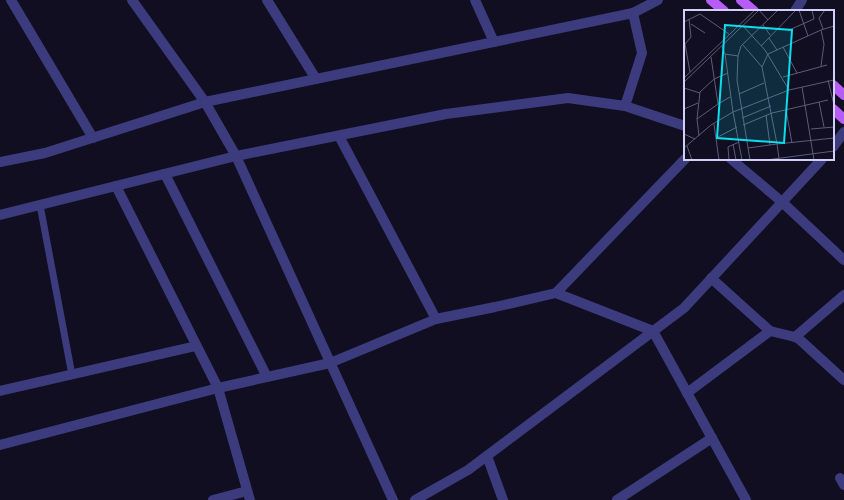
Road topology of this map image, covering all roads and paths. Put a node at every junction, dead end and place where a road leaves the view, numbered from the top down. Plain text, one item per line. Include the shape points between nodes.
1 (11, 0) edge
2 (132, 0) edge
3 (268, 0) edge
4 (475, 0) edge
5 (658, 0) edge
6 (711, 0) edge
7 (741, 0) edge
8 (802, 0) edge
9 (723, 10) edge
10 (753, 10) edge
11 (796, 10) edge
12 (633, 13) junction
13 (494, 42) junction
14 (316, 79) junction
15 (834, 85) edge
16 (844, 95) edge
17 (206, 102) junction
18 (625, 106) junction
19 (834, 110) edge
20 (844, 119) edge
21 (684, 126) edge
22 (844, 132) edge
23 (339, 136) junction
24 (93, 138) junction
25 (834, 146) edge
26 (236, 156) junction
27 (684, 160) edge
28 (732, 160) edge
29 (821, 160) edge
30 (0, 162) edge
31 (165, 174) junction
32 (116, 186) junction
33 (782, 202) junction
34 (40, 205) junction
35 (0, 215) edge
36 (844, 260) edge
37 (711, 278) junction
38 (556, 293) junction
39 (844, 295) edge
40 (436, 319) junction
41 (653, 331) junction
42 (770, 331) junction
43 (795, 337) junction
44 (196, 346) junction
45 (330, 363) junction
46 (72, 375) junction
47 (267, 377) junction
48 (844, 380) edge
49 (218, 388) junction
50 (0, 391) edge
51 (687, 393) junction
52 (712, 438) junction
53 (0, 445) edge
54 (487, 456) junction
55 (249, 495) edge
56 (213, 500) edge
57 (393, 500) edge
58 (415, 500) edge
59 (503, 500) edge
60 (617, 500) edge
61 (746, 500) edge

1 - 24 street
2 - 17 street
3 - 14 street
4 - 13 street
5 - 12 street
6 - 9 main road
7 - 10 main road
8 - 11 street
12 - 13 street
12 - 18 street via 642,53
13 - 14 street
14 - 17 street
15 - 16 main road
17 - 24 street
17 - 26 street
18 - 21 street
18 - 23 street via 568,98 446,114
19 - 20 main road
22 - 25 street
23 - 26 street
23 - 40 street
24 - 30 street via 45,153
26 - 31 street
26 - 45 street
27 - 38 street
28 - 33 street
29 - 33 street
31 - 32 street
31 - 47 street
32 - 34 street
32 - 44 street
33 - 36 street
33 - 37 street
34 - 35 street
34 - 46 lane
37 - 41 street via 684,308
37 - 42 street
38 - 40 street
38 - 41 street
39 - 43 street
40 - 45 street
41 - 51 street
41 - 54 street
42 - 43 street
42 - 51 street
43 - 48 street
44 - 46 street
44 - 49 street
45 - 47 street
45 - 57 street
46 - 50 street
47 - 49 street
49 - 53 street
49 - 55 street
51 - 52 street
52 - 60 street
52 - 61 street
54 - 58 street via 468,470
54 - 59 street
55 - 56 street

